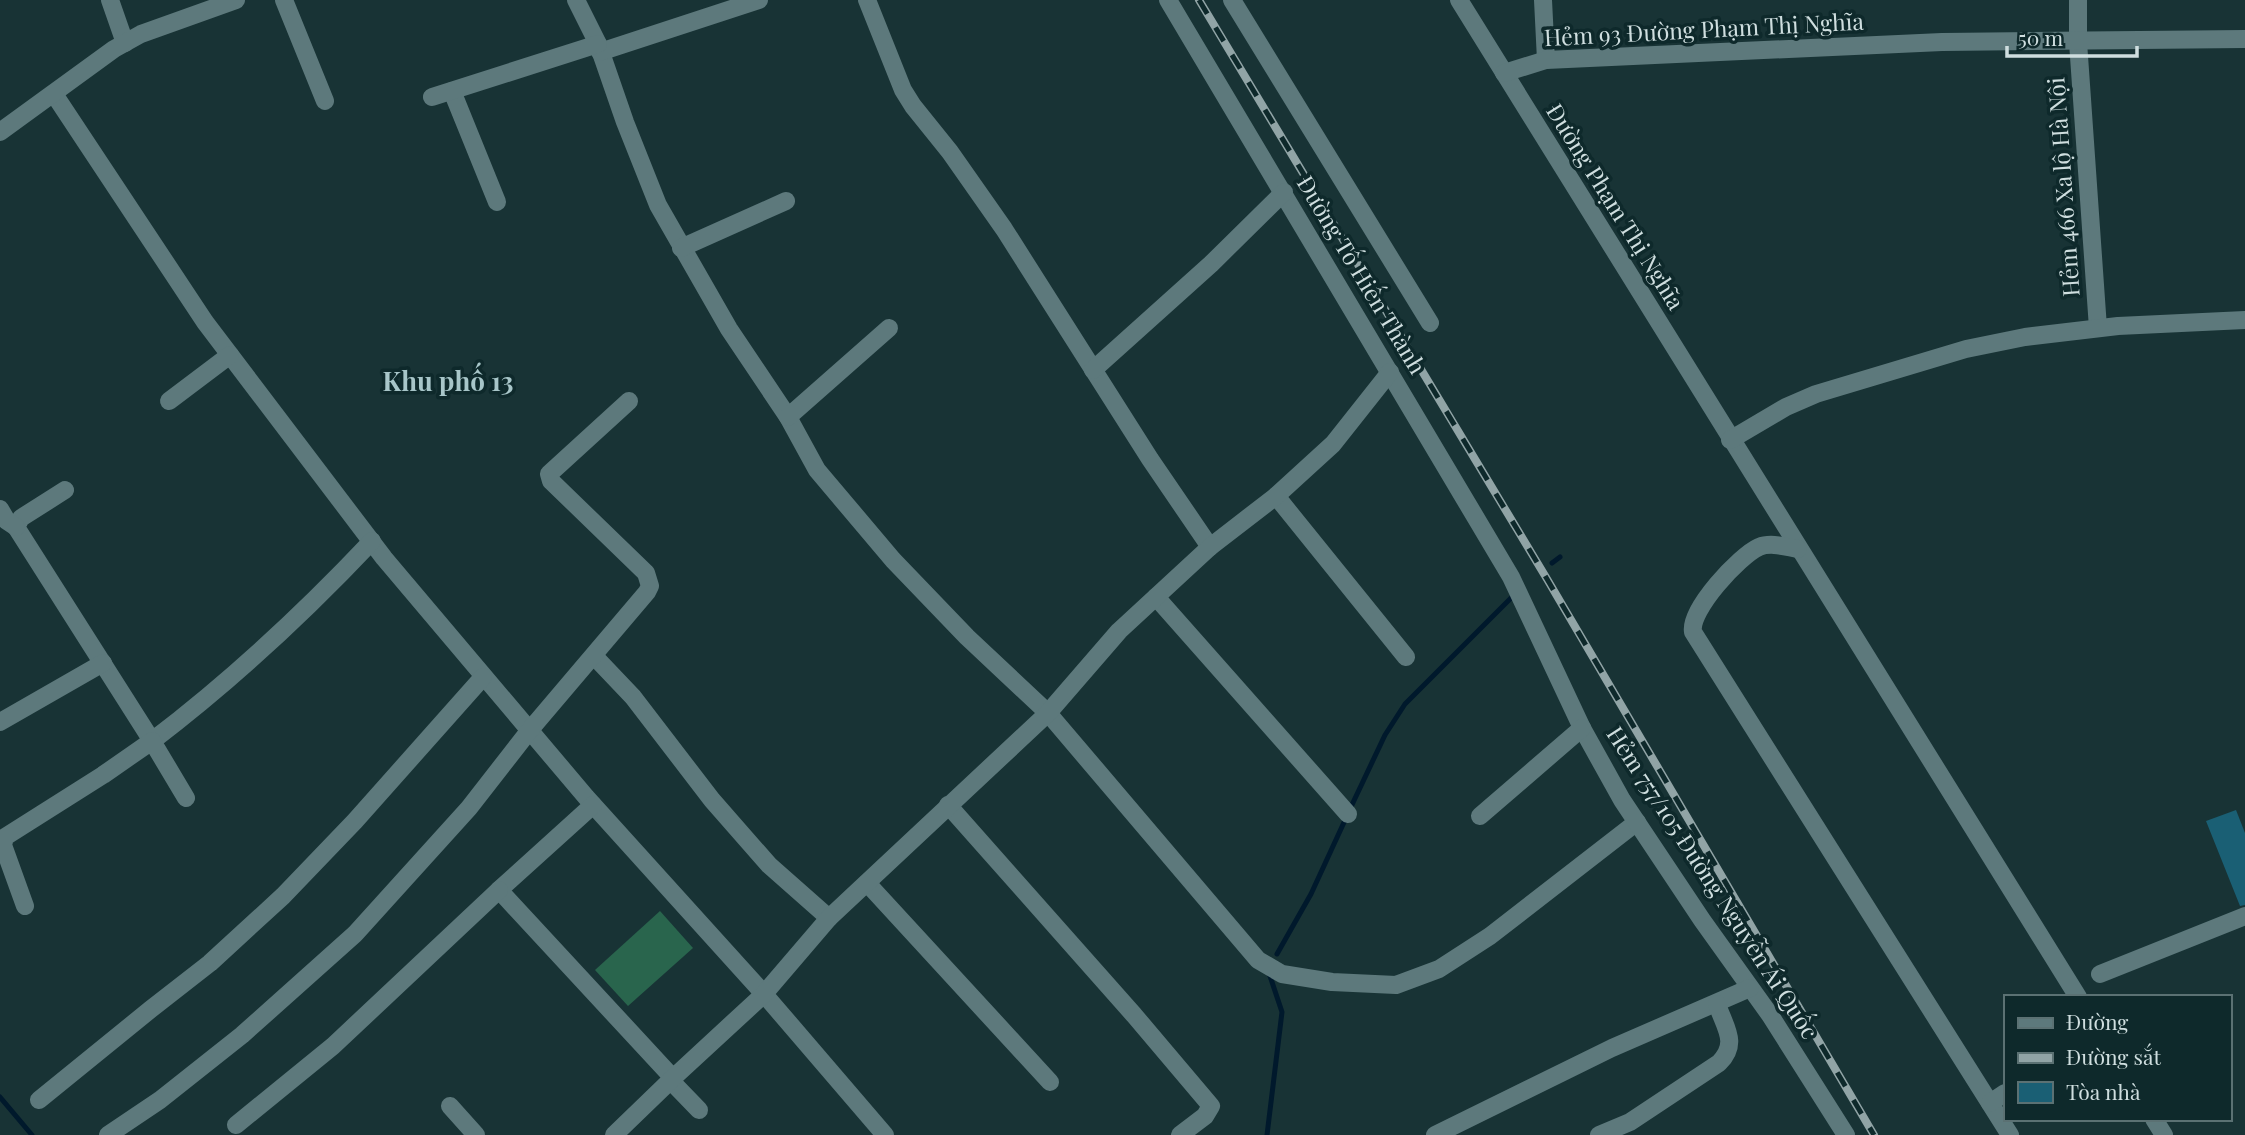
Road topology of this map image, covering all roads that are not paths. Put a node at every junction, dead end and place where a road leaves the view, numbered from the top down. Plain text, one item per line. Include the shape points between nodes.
1 (110, 0) edge
2 (236, 0) edge
3 (284, 0) edge
4 (576, 0) edge
5 (759, 0) edge
6 (867, 0) edge
7 (1168, 0) edge
8 (1231, 0) edge
9 (1459, 0) edge
10 (1543, 0) edge
11 (2078, 0) edge
12 (2245, 39) edge
13 (2078, 42) junction
14 (125, 43) junction
15 (599, 48) junction
16 (1546, 60) junction
17 (1504, 73) junction
18 (452, 91) junction
19 (54, 94) junction
20 (432, 97) dead end
21 (325, 101) dead end
22 (0, 132) edge
23 (1284, 192) junction
24 (786, 201) dead end
25 (497, 202) dead end
26 (681, 247) junction
27 (2245, 320) edge
28 (1430, 323) dead end
29 (889, 328) dead end
30 (2098, 328) junction
31 (230, 355) junction
32 (1093, 370) junction
33 (1390, 372) junction
34 (169, 401) dead end
35 (629, 401) dead end
36 (788, 417) junction
37 (1730, 440) junction
38 (65, 490) dead end
39 (1276, 496) junction
40 (0, 509) edge
41 (16, 527) junction
42 (372, 541) junction
43 (1210, 547) junction
44 (1798, 549) junction
45 (1511, 577) joint
46 (1156, 597) junction
47 (594, 656) junction
48 (1406, 657) dead end
49 (103, 663) junction
50 (483, 677) junction
51 (1048, 713) junction
52 (0, 722) edge
53 (1582, 728) junction
54 (528, 731) junction
55 (152, 741) junction
56 (186, 798) dead end
57 (593, 805) junction
58 (948, 805) junction
59 (1348, 814) dead end
60 (1480, 816) dead end
61 (1637, 822) junction
62 (867, 883) junction
63 (499, 890) junction
64 (25, 906) dead end
65 (2245, 916) edge
66 (829, 919) junction
67 (2100, 974) dead end
68 (1750, 988) junction
69 (764, 994) junction
70 (2077, 995) edge
71 (1717, 1004) junction
72 (672, 1079) junction
73 (1050, 1082) dead end
74 (1998, 1098) edge
75 (39, 1100) dead end
76 (450, 1106) dead end
77 (699, 1110) dead end
78 (2004, 1116) edge
79 (236, 1125) dead end
80 (108, 1135) edge
81 (476, 1135) edge
82 (614, 1135) edge
83 (885, 1135) edge
84 (1181, 1135) edge
85 (1435, 1135) edge
86 (1599, 1135) edge
87 (1846, 1135) edge

1 - 14 street
2 - 14 street
3 - 21 street
4 - 15 street
5 - 15 street
6 - 32 street via 912,106 989,207
7 - 23 street, Đường Tố Hiến Thành
8 - 28 street
9 - 17 street, Đường Phạm Thị Nghĩa
10 - 16 street
11 - 13 street, Hẻm 466 Xa lộ Hà Nội
12 - 13 street, Hẻm 93 Đường Phạm Thị Nghĩa
13 - 16 street, Hẻm 93 Đường Phạm Thị Nghĩa via 1942,42
13 - 30 street, Hẻm 466 Xa lộ Hà Nội
14 - 19 street
15 - 18 street
15 - 26 street via 658,205
16 - 17 street, Hẻm 93 Đường Phạm Thị Nghĩa
17 - 37 street, Đường Phạm Thị Nghĩa
18 - 20 street
18 - 25 street
19 - 22 street
19 - 31 street
23 - 32 street
23 - 33 street, Đường Tố Hiến Thành
24 - 26 street
26 - 36 street
27 - 30 street
29 - 36 street
30 - 37 street via 2013,339 1896,369 1806,398
31 - 34 street
31 - 42 street
32 - 43 street
33 - 39 street via 1334,443
33 - 45 street, Đường Tố Hiến Thành
35 - 47 street via 549,474 646,573 650,586
36 - 51 street via 817,470 848,509 967,637
37 - 44 street, Đường Phạm Thị Nghĩa
38 - 41 street via 21,518
39 - 43 street
39 - 48 street
40 - 41 street
41 - 49 street
42 - 50 street
42 - 55 street via 315,601
43 - 46 street
44 - 70 street, Đường Phạm Thị Nghĩa
44 - 74 street via 1774,545 1750,554 1706,597 1692,623 1693,632
45 - 53 street, Hẻm 757/105 Đường Nguyễn Ái Quốc
46 - 51 street via 1119,631
46 - 59 street
47 - 54 street
47 - 66 street via 633,697 769,865
49 - 52 street
49 - 55 street
50 - 54 street
50 - 75 street via 283,895 211,963
51 - 58 street
51 - 61 street via 1258,960 1282,974 1396,985 1439,969 1490,936
53 - 60 street
53 - 61 street, Hẻm 757/105 Đường Nguyễn Ái Quốc
54 - 57 street
54 - 80 street via 469,808 355,934 242,1035
55 - 56 street
55 - 64 street via 5,837 3,845
57 - 63 street
57 - 69 street
58 - 62 street
58 - 84 street via 1211,1106
61 - 68 street, Hẻm 757/105 Đường Nguyễn Ái Quốc
62 - 66 street
62 - 73 street
63 - 72 street
63 - 79 street via 333,1046
65 - 67 street
66 - 69 street
68 - 71 street
68 - 87 street, Hẻm 757/105 Đường Nguyễn Ái Quốc
69 - 72 street
69 - 83 street
71 - 85 street via 1612,1048
71 - 86 street via 1731,1046 1729,1054 1630,1122
72 - 77 street
72 - 82 street
74 - 78 street
76 - 81 street

